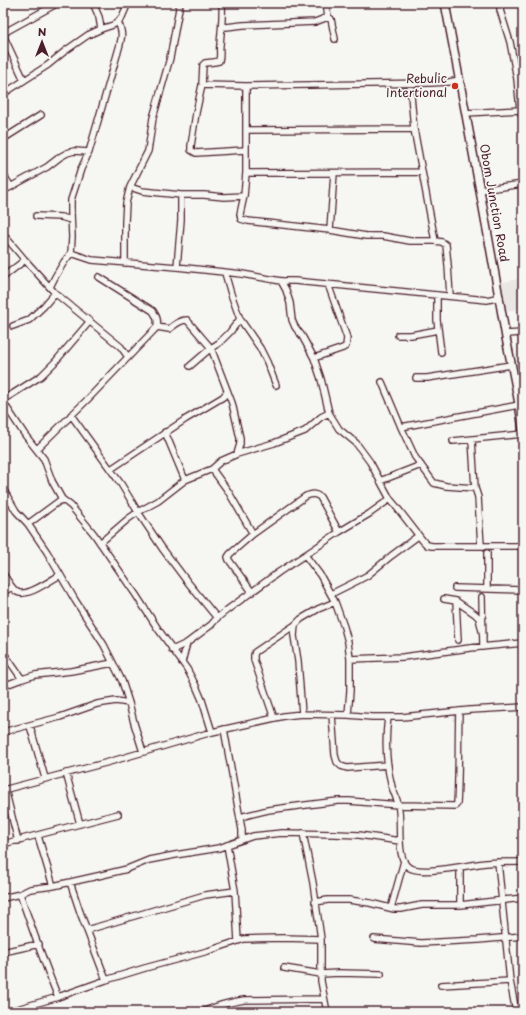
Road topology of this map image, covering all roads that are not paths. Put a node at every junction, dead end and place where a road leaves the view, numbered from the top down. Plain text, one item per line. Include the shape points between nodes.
1 (58, 3) edge
2 (93, 3) edge
3 (128, 3) edge
4 (180, 3) edge
5 (222, 3) edge
6 (326, 3) edge
7 (445, 3) edge
8 (500, 3) edge
9 (328, 17) junction
10 (118, 22) junction
11 (222, 26) junction
12 (101, 28) junction
13 (335, 39) dead end
14 (24, 80) junction
15 (460, 80) junction
16 (410, 84) junction
17 (202, 85) junction
18 (246, 86) junction
19 (3, 94) edge
20 (520, 110) junction
21 (466, 113) junction
22 (41, 115) dead end
23 (523, 118) edge
24 (247, 130) junction
25 (414, 130) junction
26 (3, 139) edge
27 (245, 150) junction
28 (89, 152) junction
29 (422, 172) junction
30 (246, 173) junction
31 (334, 173) junction
32 (3, 174) edge
33 (523, 184) edge
34 (11, 187) junction
35 (130, 188) junction
36 (480, 190) junction
37 (3, 191) edge
38 (181, 195) junction
39 (244, 196) junction
40 (36, 216) dead end
41 (71, 220) junction
42 (330, 230) junction
43 (3, 234) edge
44 (435, 241) junction
45 (70, 253) junction
46 (24, 260) junction
47 (125, 263) junction
48 (177, 267) junction
49 (225, 273) junction
50 (3, 277) edge
51 (99, 277) dead end
52 (281, 281) junction
53 (328, 284) junction
54 (50, 287) junction
55 (55, 293) junction
56 (437, 295) junction
57 (450, 296) junction
58 (500, 297) junction
59 (240, 319) junction
60 (90, 321) junction
61 (13, 326) dead end
62 (157, 327) junction
63 (438, 330) junction
64 (523, 333) edge
65 (506, 334) junction
66 (398, 335) dead end
67 (211, 348) junction
68 (441, 352) dead end
69 (128, 357) junction
70 (314, 358) junction
71 (511, 365) junction
72 (190, 366) dead end
73 (416, 378) dead end
74 (382, 382) dead end
75 (276, 385) dead end
76 (227, 392) junction
77 (3, 401) edge
78 (519, 405) junction
79 (5, 408) edge
80 (329, 413) junction
81 (72, 415) junction
82 (400, 427) junction
83 (523, 430) edge
84 (165, 432) junction
85 (523, 434) edge
86 (472, 440) junction
87 (453, 441) dead end
88 (36, 449) junction
89 (237, 454) junction
90 (421, 465) junction
91 (212, 469) junction
92 (111, 470) junction
93 (185, 480) junction
94 (380, 481) junction
95 (475, 488) junction
96 (3, 489) edge
97 (62, 499) junction
98 (390, 499) junction
99 (138, 512) junction
100 (28, 524) junction
101 (339, 532) junction
102 (253, 534) junction
103 (418, 536) junction
104 (100, 543) junction
105 (481, 546) junction
106 (523, 546) edge
107 (487, 553) dead end
108 (305, 555) junction
109 (3, 574) edge
110 (60, 575) junction
111 (12, 586) junction
112 (455, 588) dead end
113 (487, 589) junction
114 (523, 590) edge
115 (3, 592) edge
116 (252, 592) junction
117 (331, 594) junction
118 (482, 597) dead end
119 (444, 599) dead end
120 (456, 601) junction
121 (335, 602) junction
122 (217, 618) junction
123 (294, 625) junction
124 (287, 630) junction
125 (483, 635) junction
126 (294, 636) junction
127 (458, 640) dead end
128 (186, 643) junction
129 (523, 643) edge
130 (483, 647) junction
131 (172, 650) junction
132 (3, 652) edge
133 (350, 659) junction
134 (182, 662) junction
135 (114, 663) junction
136 (22, 679) junction
137 (3, 686) edge
138 (125, 691) junction
139 (116, 701) junction
140 (129, 703) junction
141 (523, 707) edge
142 (459, 711) junction
143 (302, 714) junction
144 (332, 715) junction
145 (348, 715) junction
146 (388, 717) junction
147 (274, 718) junction
148 (30, 726) junction
149 (224, 729) junction
150 (3, 732) edge
151 (212, 732) junction
152 (143, 752) junction
153 (388, 765) junction
154 (66, 773) junction
155 (45, 778) junction
156 (4, 789) edge
157 (399, 805) junction
158 (118, 814) dead end
159 (240, 817) junction
160 (80, 824) junction
161 (242, 830) junction
162 (303, 833) junction
163 (38, 836) junction
164 (253, 836) junction
165 (242, 840) junction
166 (18, 841) junction
167 (400, 841) junction
168 (3, 844) edge
169 (227, 845) junction
170 (404, 861) junction
171 (498, 862) junction
172 (523, 862) edge
173 (460, 868) junction
174 (70, 882) junction
175 (54, 886) junction
176 (234, 891) junction
177 (20, 894) junction
178 (3, 898) edge
179 (523, 898) edge
180 (502, 901) junction
181 (315, 902) junction
182 (460, 905) junction
183 (391, 908) junction
184 (87, 930) junction
185 (523, 936) edge
186 (506, 938) junction
187 (321, 939) junction
188 (374, 939) dead end
189 (238, 941) junction
190 (39, 944) junction
191 (3, 952) edge
192 (284, 968) dead end
193 (321, 974) junction
194 (381, 974) dead end
195 (106, 980) junction
196 (510, 981) junction
197 (441, 985) dead end
198 (58, 997) junction
199 (324, 999) junction
200 (7, 1012) edge
201 (203, 1012) edge
202 (327, 1012) edge
203 (516, 1012) edge

1 - 14 street via 5,34 4,37
2 - 12 street
3 - 10 street
4 - 35 street via 170,58 153,118 148,151
5 - 11 street
6 - 9 street
7 - 15 main road, Obom Junction Road
8 - 20 street via 510,42
9 - 11 street via 315,22
9 - 13 street via 333,25
10 - 12 street
10 - 28 street via 122,36
11 - 17 street via 219,61 203,65
12 - 14 street
14 - 19 street
15 - 16 street
15 - 21 main road, Obom Junction Road
16 - 18 street
16 - 25 street
17 - 18 street
17 - 27 street via 190,146 192,150 196,153
18 - 24 street
20 - 21 street
20 - 23 street
21 - 36 main road, Obom Junction Road
22 - 26 street
24 - 25 street
24 - 27 street
25 - 29 street
27 - 30 street
28 - 34 street via 74,151 60,156
28 - 41 street via 80,169 71,200
29 - 31 street
29 - 44 street
30 - 31 street
30 - 39 street
31 - 42 street
32 - 34 street
33 - 36 street
34 - 37 street
35 - 38 street
35 - 47 street via 126,203
36 - 58 main road, Obom Junction Road
38 - 39 street
38 - 48 street
39 - 42 street via 241,219
40 - 41 street
41 - 45 street
42 - 44 street via 410,241
43 - 46 street
44 - 57 street via 446,245
45 - 47 street via 92,260
45 - 54 street
46 - 50 street
46 - 54 street
47 - 48 street
48 - 49 street
49 - 52 street
49 - 59 street
51 - 62 street via 153,311 157,316
52 - 53 street
52 - 70 street via 290,303 292,320
53 - 56 street
53 - 70 street via 347,342 343,348
54 - 55 street
55 - 60 street
55 - 61 street via 29,320
56 - 57 street
56 - 63 street
57 - 58 street via 487,300
58 - 65 main road, Obom Junction Road
59 - 67 street via 230,332
59 - 75 street via 260,348
60 - 69 street via 121,347
60 - 77 street via 41,376
62 - 67 street via 169,329 179,321 187,320
62 - 69 street
63 - 66 street
63 - 68 street
64 - 65 street
65 - 71 main road, Obom Junction Road
67 - 72 street
67 - 76 street
69 - 81 street
70 - 80 street
71 - 73 street
71 - 78 main road, Obom Junction Road
74 - 82 street
76 - 84 street
76 - 89 street via 240,438
77 - 79 street
78 - 82 street
78 - 83 main road, Obom Junction Road
79 - 88 street
80 - 89 street via 305,431
80 - 94 street via 339,429 356,443
81 - 88 street
81 - 92 street
82 - 90 street
84 - 92 street
84 - 93 street
85 - 86 street
86 - 87 street
86 - 95 street
88 - 97 street via 44,459
89 - 91 street
90 - 94 street
90 - 95 street via 434,483
91 - 93 street
91 - 102 street
92 - 99 street
93 - 99 street via 158,501
94 - 98 street
95 - 105 street via 478,496
96 - 100 street via 16,511
97 - 100 street
97 - 104 street via 71,506
98 - 101 street
98 - 103 street
99 - 104 street
99 - 122 street via 162,548
100 - 110 street
101 - 102 street via 320,497 312,493
101 - 108 street
102 - 116 street via 228,556
103 - 105 street via 427,545 432,546
103 - 117 street via 368,575
104 - 131 street
105 - 106 street
107 - 113 street
108 - 116 street
108 - 117 street
109 - 111 street
110 - 111 street via 28,592 17,592
110 - 135 street
111 - 115 street
112 - 113 street
113 - 114 street
116 - 122 street
117 - 121 street
118 - 125 street
119 - 120 street
120 - 125 street via 479,618
120 - 127 street
121 - 123 street via 318,609
121 - 133 street via 348,642
122 - 128 street
123 - 124 street
123 - 126 street
124 - 126 street
124 - 147 street via 255,652 254,656
125 - 130 street
126 - 143 street
128 - 131 street
128 - 134 street
129 - 130 street
130 - 133 street via 403,657
131 - 134 street
132 - 136 street
133 - 145 street
134 - 151 street via 192,676
135 - 136 street
135 - 138 street
136 - 137 street
138 - 139 street
138 - 140 street
139 - 140 street
139 - 148 street via 97,704
140 - 152 street
141 - 142 street
142 - 146 street
142 - 157 street via 457,804 452,807
143 - 144 street
143 - 147 street
144 - 145 street
144 - 153 street via 335,755 340,766 347,768
145 - 146 street
146 - 153 street
147 - 149 street
148 - 150 street
148 - 155 street
149 - 151 street
149 - 159 street
151 - 152 street
152 - 154 street
153 - 157 street
154 - 155 street
154 - 160 street
155 - 156 street
156 - 166 street
157 - 159 street via 349,801 276,809
157 - 167 street
158 - 160 street
159 - 161 street
160 - 163 street
161 - 164 street
161 - 165 street
162 - 164 street
162 - 167 street via 359,835
162 - 181 street
163 - 166 street
163 - 175 street
164 - 165 street
165 - 169 street
166 - 168 street
167 - 170 street
169 - 174 street via 149,860
169 - 176 street
170 - 173 street via 413,869
170 - 183 street
171 - 172 street
171 - 173 street
171 - 180 street
173 - 182 street
174 - 175 street
174 - 184 street
175 - 177 street via 30,889
176 - 184 street via 205,895
176 - 189 street
177 - 178 street
177 - 190 street
179 - 180 street
180 - 182 street
180 - 186 street
181 - 183 street via 349,900
181 - 187 street
182 - 183 street via 422,904 401,909
184 - 195 street
185 - 186 street
186 - 188 street via 458,942
186 - 196 street
187 - 189 street
187 - 193 street
189 - 195 street
190 - 191 street
190 - 198 street
192 - 193 street
193 - 194 street
193 - 199 street
195 - 198 street
196 - 197 street
196 - 203 street
198 - 200 street
199 - 201 street via 244,1000
199 - 202 street

